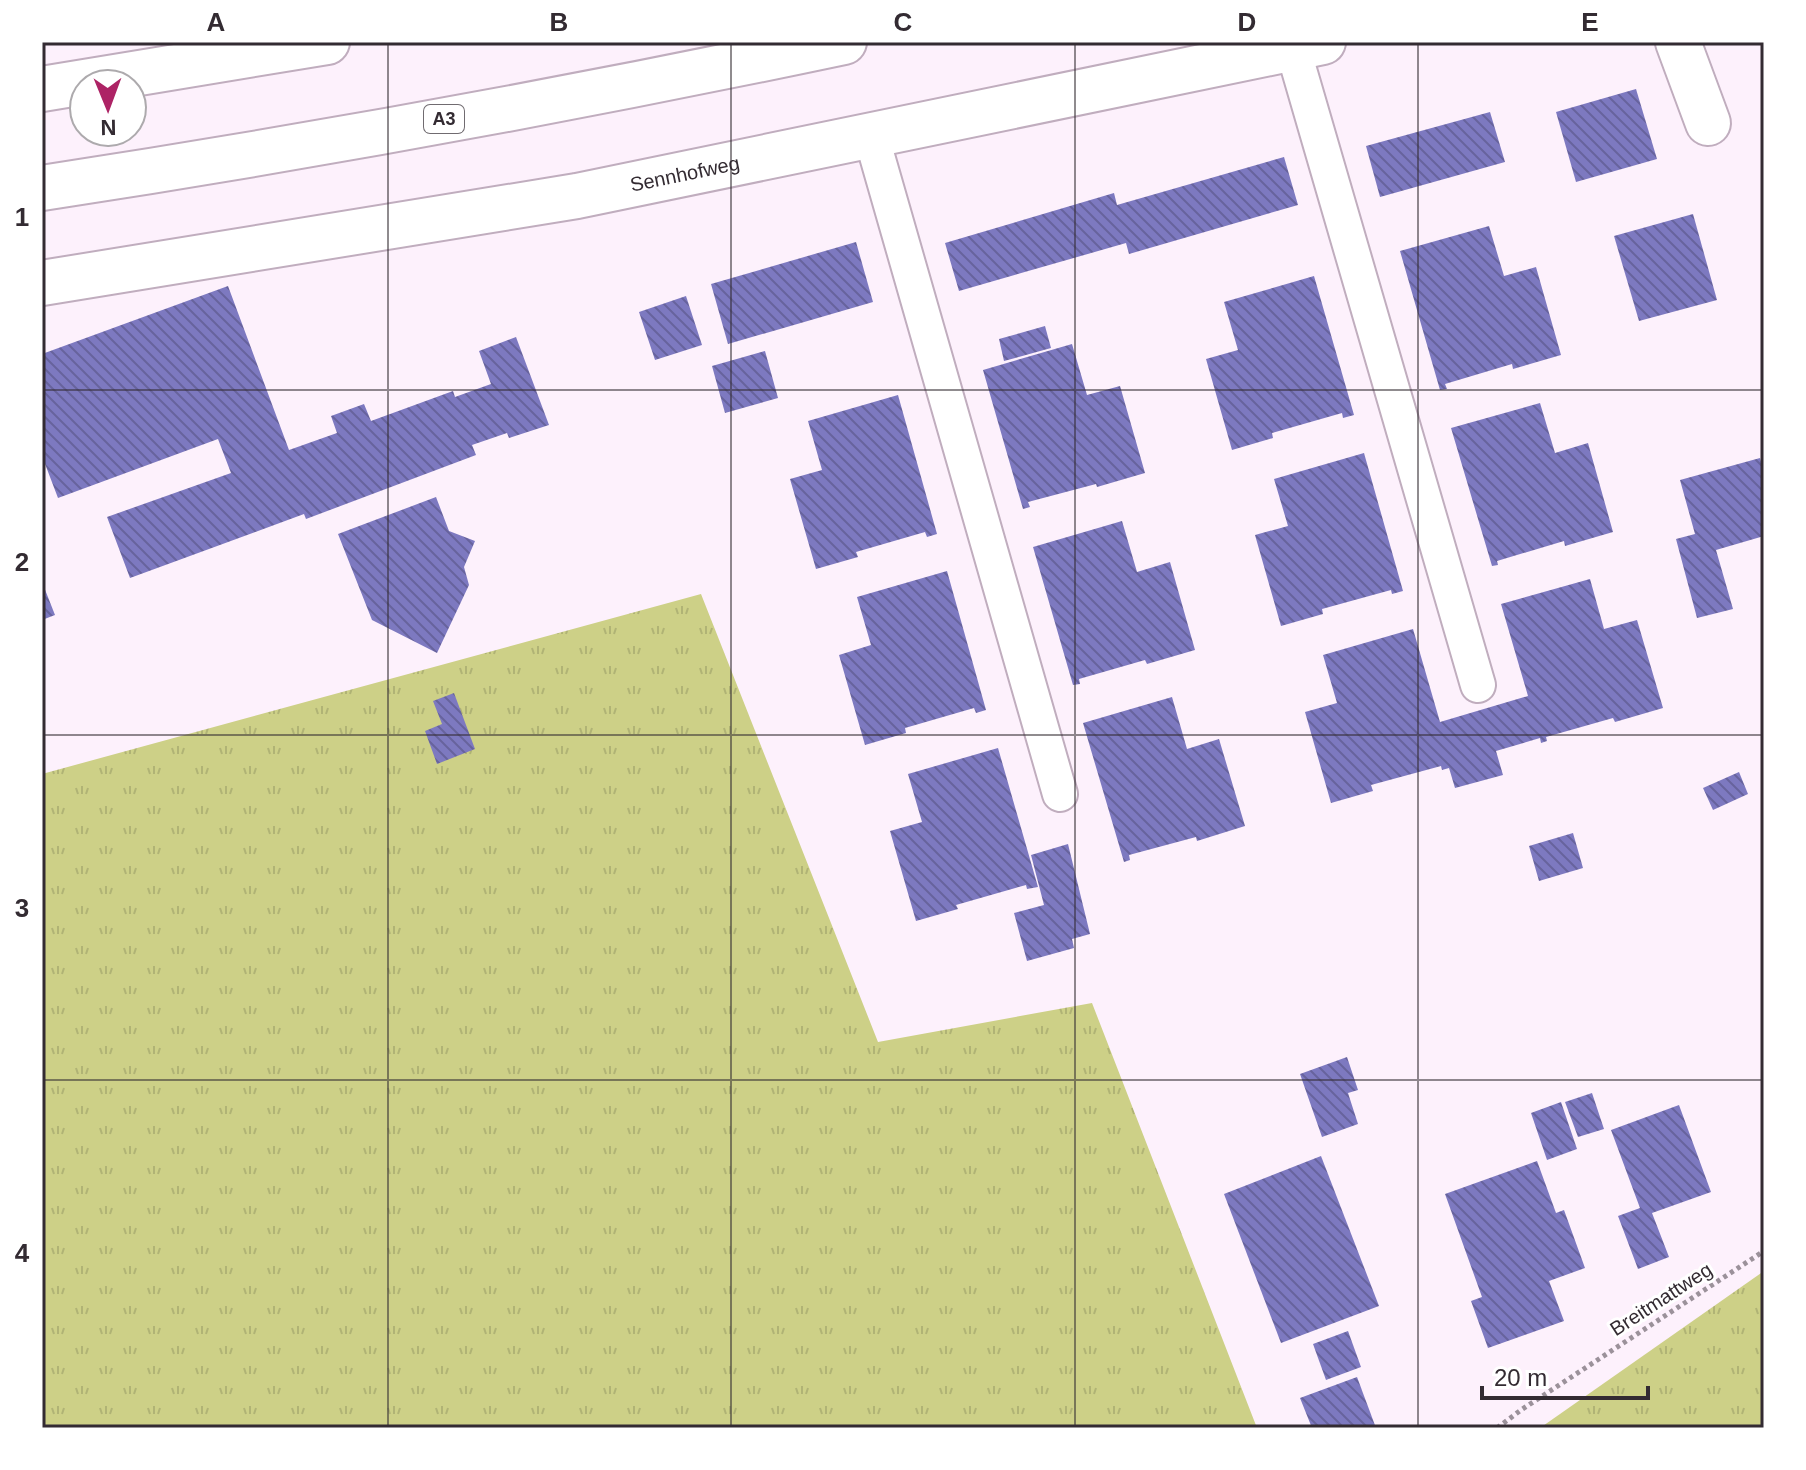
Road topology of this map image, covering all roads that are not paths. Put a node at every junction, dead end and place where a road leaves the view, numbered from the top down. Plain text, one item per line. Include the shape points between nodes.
1 (327, 42) edge
2 (844, 42) edge
3 (1678, 42) edge
4 (1308, 45) edge
5 (42, 89) edge
6 (1708, 123) dead end
7 (871, 135) junction
8 (42, 188) edge
9 (42, 283) edge
10 (1478, 685) dead end
11 (1060, 794) dead end

1 - 5 main road
2 - 8 main road, A3 via 335,139
3 - 6 main road
4 - 7 main road, Sennhofweg
4 - 10 lane
7 - 9 main road, Sennhofweg via 577,196
7 - 11 lane

